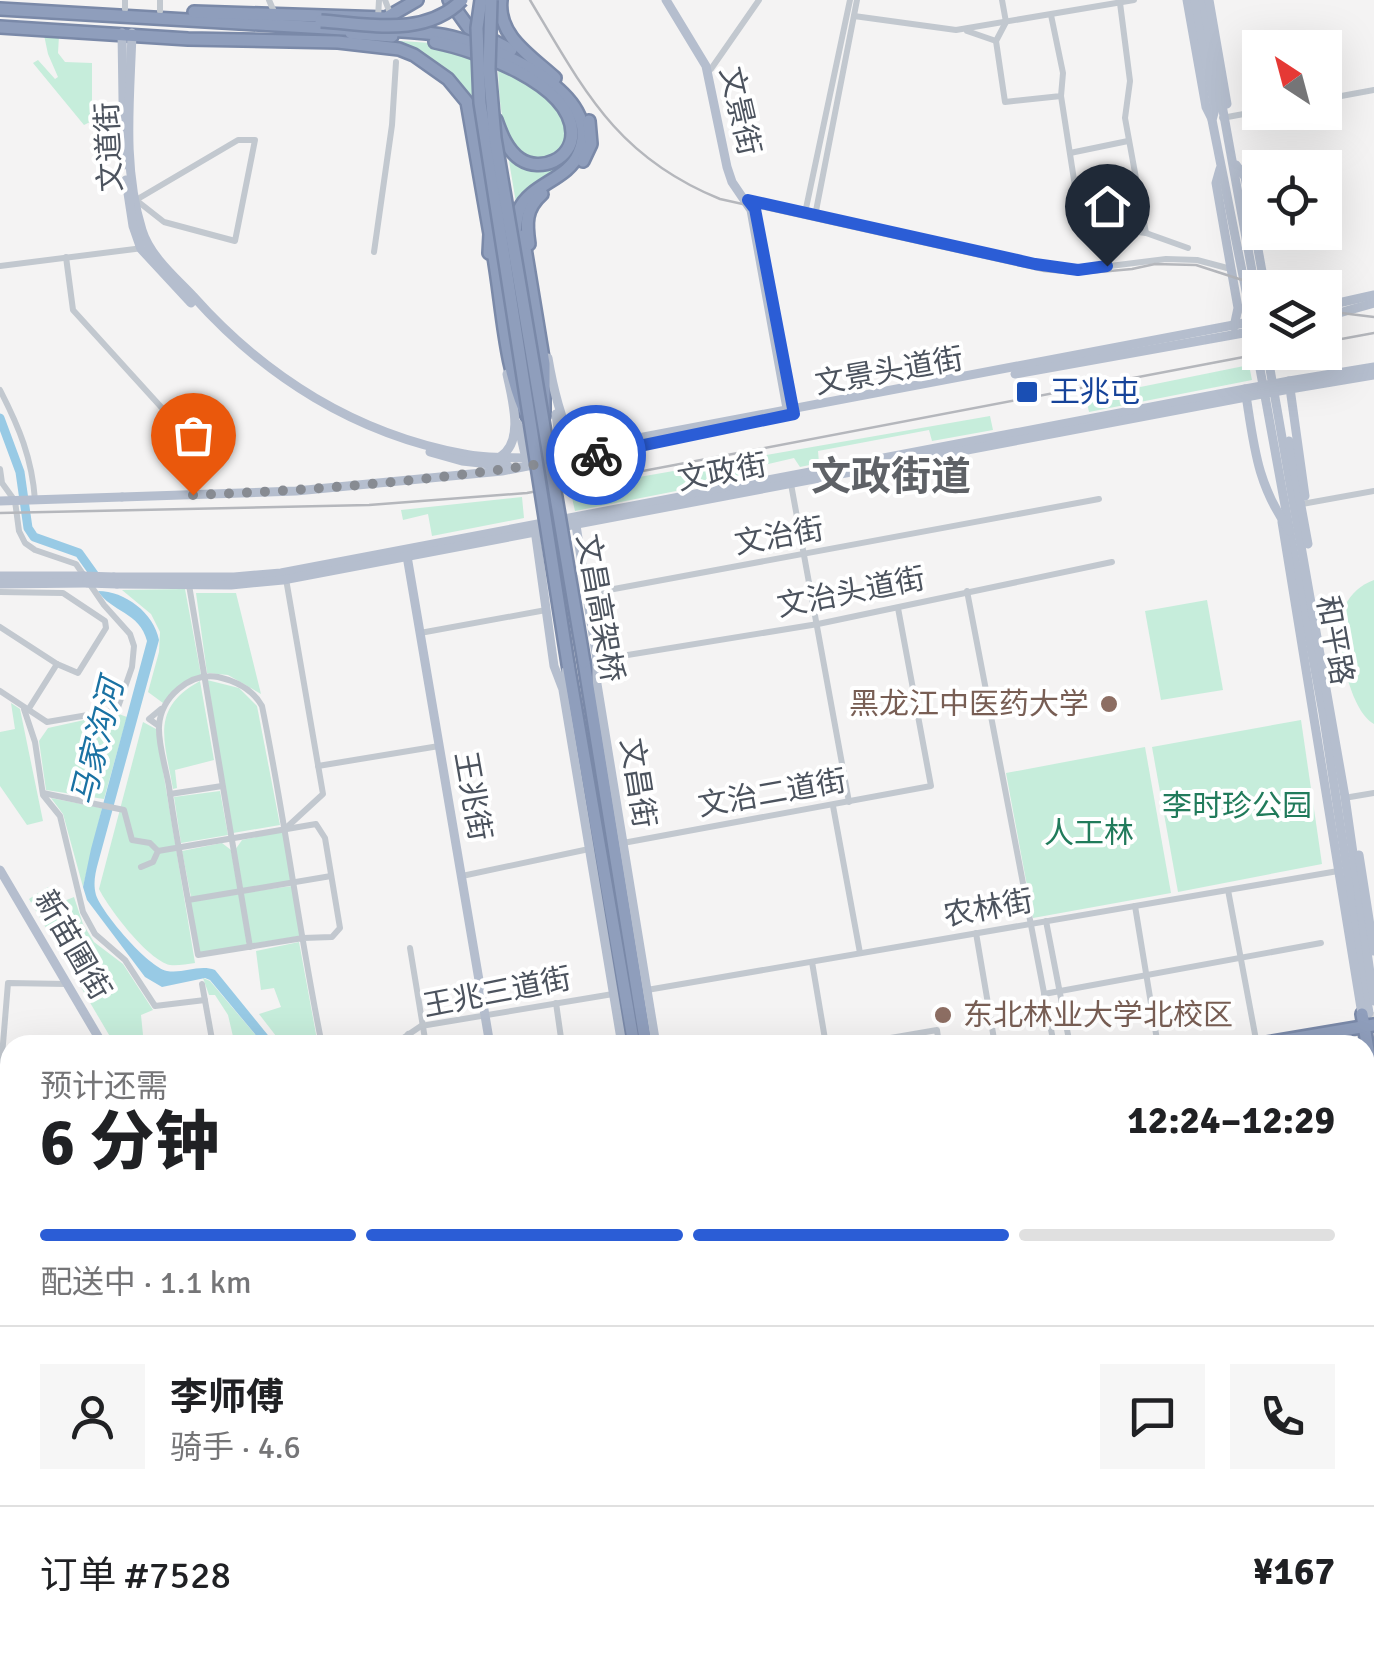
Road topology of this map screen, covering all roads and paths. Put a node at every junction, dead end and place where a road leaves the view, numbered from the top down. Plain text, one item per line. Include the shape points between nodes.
1 (269, 0) edge
2 (382, 0) edge
3 (417, 0) edge
4 (449, 0) edge
5 (462, 0) edge
6 (480, 0) edge
7 (491, 0) edge
8 (501, 0) edge
9 (668, 0) edge
10 (759, 0) edge
11 (850, 0) edge
12 (857, 0) edge
13 (1002, 0) edge
14 (1072, 0) edge
15 (1134, 0) edge
16 (1191, 0) edge
17 (1206, 0) edge
18 (1120, 2) junction
19 (125, 4) edge
20 (160, 6) edge
21 (0, 9) edge
22 (390, 11) edge
23 (1074, 11) junction
24 (1052, 15) junction
25 (854, 16) junction
26 (270, 21) junction
27 (1006, 22) junction
28 (0, 27) edge
29 (956, 30) junction
30 (127, 33) junction
31 (996, 41) junction
32 (312, 42) junction
33 (396, 62) dead end
34 (711, 69) junction
35 (555, 78) junction
36 (1374, 90) edge
37 (1061, 96) junction
38 (1342, 96) edge
39 (1242, 114) edge
40 (494, 116) junction
41 (1226, 117) junction
42 (1212, 120) junction
43 (1128, 141) junction
44 (1070, 153) junction
45 (1234, 162) junction
46 (1221, 166) junction
47 (1134, 174) junction
48 (1075, 188) junction
49 (136, 200) junction
50 (748, 200) junction
51 (805, 213) junction
52 (816, 216) junction
53 (1146, 233) junction
54 (522, 244) junction
55 (145, 248) junction
56 (1188, 248) dead end
57 (374, 252) dead end
58 (491, 252) junction
59 (66, 257) junction
60 (0, 266) edge
61 (1231, 269) junction
62 (1246, 270) edge
63 (1260, 270) edge
64 (1242, 272) edge
65 (1374, 295) edge
66 (1342, 302) edge
67 (1374, 303) edge
68 (1342, 311) edge
69 (1242, 325) edge
70 (1234, 327) junction
71 (1242, 336) edge
72 (1374, 367) edge
73 (1259, 370) edge
74 (1263, 370) edge
75 (1273, 370) edge
76 (1374, 375) edge
77 (1290, 385) junction
78 (0, 390) edge
79 (1246, 393) junction
80 (554, 396) junction
81 (514, 406) junction
82 (790, 412) junction
83 (538, 426) junction
84 (590, 446) junction
85 (562, 456) junction
86 (500, 457) junction
87 (527, 461) junction
88 (0, 469) edge
89 (791, 480) junction
90 (1374, 491) edge
91 (193, 495) junction
92 (1098, 498) dead end
93 (35, 500) junction
94 (0, 501) edge
95 (1295, 502) junction
96 (575, 520) junction
97 (1282, 520) junction
98 (534, 527) junction
99 (1290, 532) junction
100 (804, 554) junction
101 (407, 556) junction
102 (1112, 562) dead end
103 (0, 576) edge
104 (583, 577) junction
105 (286, 579) junction
106 (85, 580) junction
107 (115, 581) junction
108 (0, 584) edge
109 (188, 584) junction
110 (542, 584) junction
111 (967, 591) junction
112 (0, 592) edge
113 (586, 594) junction
114 (898, 608) junction
115 (546, 610) junction
116 (818, 624) junction
117 (0, 627) edge
118 (420, 633) junction
119 (591, 661) junction
120 (57, 664) junction
121 (568, 664) junction
122 (203, 676) junction
123 (563, 690) junction
124 (0, 691) edge
125 (26, 708) junction
126 (47, 722) junction
127 (34, 742) junction
128 (439, 746) junction
129 (318, 766) junction
130 (222, 786) junction
131 (42, 793) junction
132 (1374, 793) edge
133 (170, 794) junction
134 (1350, 797) junction
135 (849, 802) junction
136 (833, 806) junction
137 (285, 829) junction
138 (231, 838) junction
139 (622, 843) junction
140 (178, 848) junction
141 (590, 850) junction
142 (158, 851) junction
143 (141, 867) dead end
144 (1338, 871) junction
145 (0, 874) edge
146 (331, 876) junction
147 (462, 876) junction
148 (294, 882) junction
149 (1228, 890) junction
150 (240, 892) junction
151 (9, 896) edge
152 (188, 900) junction
153 (632, 902) junction
154 (1136, 906) junction
155 (600, 907) junction
156 (1046, 921) junction
157 (1029, 924) junction
158 (976, 933) junction
159 (303, 938) junction
160 (623, 940) junction
161 (1321, 942) dead end
162 (250, 947) junction
163 (410, 948) dead end
164 (1374, 952) edge
165 (860, 953) junction
166 (1241, 957) junction
167 (812, 962) junction
168 (1147, 975) junction
169 (66, 984) junction
170 (202, 984) dead end
171 (647, 990) junction
172 (1059, 991) junction
173 (613, 994) junction
174 (1044, 994) junction
175 (205, 1000) junction
176 (1374, 1001) edge
177 (556, 1003) junction
178 (484, 1016) junction
179 (1368, 1020) edge
180 (421, 1026) junction
181 (408, 1034) edge
182 (5, 1035) edge
183 (96, 1035) edge
184 (211, 1035) edge
185 (324, 1035) edge
186 (423, 1035) edge
187 (488, 1035) edge
188 (561, 1035) edge
189 (620, 1035) edge
190 (632, 1035) edge
191 (644, 1035) edge
192 (654, 1035) edge
193 (824, 1035) edge
194 (908, 1035) edge
195 (938, 1035) edge
196 (994, 1035) edge
197 (1052, 1035) edge
198 (1068, 1035) edge
199 (1156, 1035) edge
200 (1254, 1035) edge
201 (1301, 1035) edge

1 - 26 street
2 - 22 street
2 - 22 street
3 - 22 highway
4 - 35 highway via 474,31
5 - 26 highway, bridge via 423,24
6 - 83 highway, 文昌高架桥, bridge via 480,103
7 - 40 highway, 文昌高架桥, bridge
8 - 35 highway via 509,34
9 - 34 main road, 文景街
9 - 82 main road, 文景街 via 706,66 727,168 751,210
10 - 34 street
11 - 51 street
12 - 25 street
13 - 27 street
14 - 23 street
15 - 18 street
16 - 42 main road via 1215,108
17 - 41 main road
18 - 23 street
18 - 43 street via 1130,81
19 - 20 highway
19 - 21 highway
20 - 26 highway
21 - 26 highway
22 - 26 highway
23 - 24 street
24 - 27 street
24 - 37 street
25 - 29 street
25 - 52 street
26 - 32 highway
26 - 40 highway via 411,38 500,62 544,89 569,118 572,140 562,156 530,164 512,152
26 - 54 highway via 454,38 502,53 561,92 582,119 579,153 525,200 518,212
27 - 29 street
27 - 31 street
28 - 30 highway
29 - 31 street
30 - 32 highway
30 - 49 main road, 文道街 via 129,170
30 - 55 main road, 文道街 via 122,145 134,226
31 - 37 street via 1005,102
32 - 58 highway via 383,46 414,55 459,90 471,117
33 - 57 street
34 - 50 main road, 文景街 via 731,166
35 - 54 highway via 581,101 591,144 572,174 526,210
36 - 38 street
37 - 44 street
39 - 41 street
40 - 54 highway, 文昌高架桥, bridge
41 - 42 street
41 - 45 main road
42 - 46 main road
43 - 44 street
43 - 47 street
44 - 48 street
45 - 62 main road
45 - 63 main road via 1244,178
46 - 61 main road via 1216,183
46 - 64 main road
47 - 48 street
47 - 53 street
48 - 53 street via 1081,225
49 - 49 street via 238,140 255,140 236,242 164,222
49 - 55 main road, 文道街
50 - 51 street
50 - 82 main road, 文景街 via 755,209
51 - 52 street
52 - 61 street via 1078,270 1166,258
53 - 56 street
54 - 80 main road
54 - 83 highway, 文昌高架桥, bridge
55 - 59 street
55 - 86 main road, 文景头道街 via 252,356 308,396 414,442
55 - 87 main road, 文景头道街 via 244,356 308,402 447,457 480,464
58 - 81 main road
58 - 83 highway, bridge via 518,397
59 - 60 street
59 - 91 street via 73,310 191,440
61 - 70 main road
65 - 66 main road
67 - 68 main road
69 - 70 main road, 文景头道街
70 - 82 main road, 文景头道街
71 - 82 main road, 文景头道街
72 - 77 main road
73 - 97 main road
74 - 95 main road, 和平路
75 - 95 main road, 和平路
76 - 77 main road
77 - 79 main road, 文政街, bridge
77 - 95 main road via 1306,496
78 - 93 street via 33,468
79 - 89 main road, 文政街
79 - 97 main road via 1261,480
80 - 84 main road via 572,442
80 - 85 main road
81 - 86 main road via 514,438
81 - 87 main road
82 - 84 main road, 文景头道街
82 - 85 main road, 文景头道街
83 - 119 highway, 文昌高架桥, bridge
83 - 121 highway, 文昌高架桥, bridge
84 - 85 main road, 文景头道街
85 - 87 main road, 文景头道街
86 - 87 main road, 文景头道街
87 - 91 main road, 文景头道街 via 296,491
88 - 126 street via 25,543 76,564 134,642 117,710
89 - 96 main road, 文政街
89 - 100 street
90 - 95 street
91 - 93 main road, 文景头道街, bridge
92 - 100 street, 文治街
93 - 94 main road, 文景头道街, bridge
95 - 97 main road
95 - 99 main road, 和平路
95 - 134 main road
95 - 176 main road, 和平路
96 - 98 main road, 文政街
96 - 104 main road
97 - 99 main road
97 - 144 main road
98 - 101 main road
98 - 107 main road via 281,573
98 - 110 main road
99 - 179 main road, 和平路
100 - 113 street, 文治街
100 - 116 street
101 - 105 main road
101 - 118 main road, 王兆街
102 - 111 street, 文治头道街
103 - 106 main road
104 - 110 main road via 577,569 547,574
104 - 113 main road
105 - 109 main road
105 - 129 street
106 - 107 main road, bridge
106 - 108 main road
107 - 109 main road
109 - 122 street
110 - 115 main road
111 - 114 street, 文治头道街
111 - 157 street
112 - 120 street via 63,593 104,621 78,673
113 - 119 main road
114 - 116 street, 文治头道街
114 - 135 street, 文治二道街 via 931,786
115 - 118 street
115 - 123 main road
116 - 119 street, 文治头道街
116 - 135 street
117 - 120 street
118 - 128 main road, 王兆街
119 - 139 main road, 文昌街
119 - 160 highway, 文昌高架桥
120 - 125 street
121 - 123 main road
121 - 160 highway, 文昌高架桥
122 - 130 street
122 - 133 street via 149,719 159,726
122 - 137 street via 236,683 262,706
123 - 141 main road
124 - 125 street
125 - 126 street
125 - 127 street
126 - 127 street
127 - 131 street
128 - 129 street
128 - 147 main road, 王兆街
129 - 137 street via 322,794
130 - 133 street
130 - 138 street
131 - 142 street via 118,807 132,840
131 - 175 street via 60,816 83,912 96,934 125,960 155,1006
132 - 134 street
133 - 140 street
134 - 164 main road
135 - 136 street, 文治二道街
136 - 139 street, 文治二道街
136 - 165 street
137 - 138 street
137 - 146 street via 320,827
137 - 148 street
138 - 140 street
138 - 150 street
139 - 153 main road, 文昌街
140 - 142 street
140 - 152 street
141 - 147 street
141 - 155 main road
142 - 143 street
144 - 149 street, 农林街
144 - 179 main road
145 - 151 main road, 新苗圃街
146 - 148 street
146 - 159 street via 340,928 332,937
147 - 178 main road, 王兆街
148 - 150 street
148 - 159 street
149 - 154 street, 农林街
149 - 166 street
150 - 152 street
150 - 162 street
151 - 169 main road, 新苗圃街
152 - 162 street via 198,956
153 - 160 main road
153 - 171 main road, 文昌街
154 - 156 street, 农林街
154 - 168 street
155 - 160 main road
155 - 173 main road
156 - 157 street, 农林街
156 - 172 street
157 - 158 street, 农林街
157 - 174 street
158 - 165 street, 农林街
158 - 196 street
159 - 162 street
159 - 185 street
160 - 190 highway, 文昌高架桥
160 - 191 highway, 文昌高架桥
161 - 166 street
163 - 180 street
165 - 167 street, 农林街
166 - 168 street
166 - 200 street
167 - 171 street, 农林街
167 - 193 street
168 - 172 street
168 - 199 street
169 - 182 street via 8,983
169 - 183 main road, 新苗圃街
170 - 175 street
171 - 192 main road, 文昌街
172 - 174 street
172 - 198 street
173 - 177 street, 王兆三道街
173 - 189 main road
174 - 197 street
175 - 184 street
177 - 178 street, 王兆三道街
177 - 188 street
178 - 180 street, 王兆三道街
178 - 187 main road, 王兆街
179 - 201 highway
180 - 181 street, 王兆三道街
180 - 186 street
194 - 195 street

